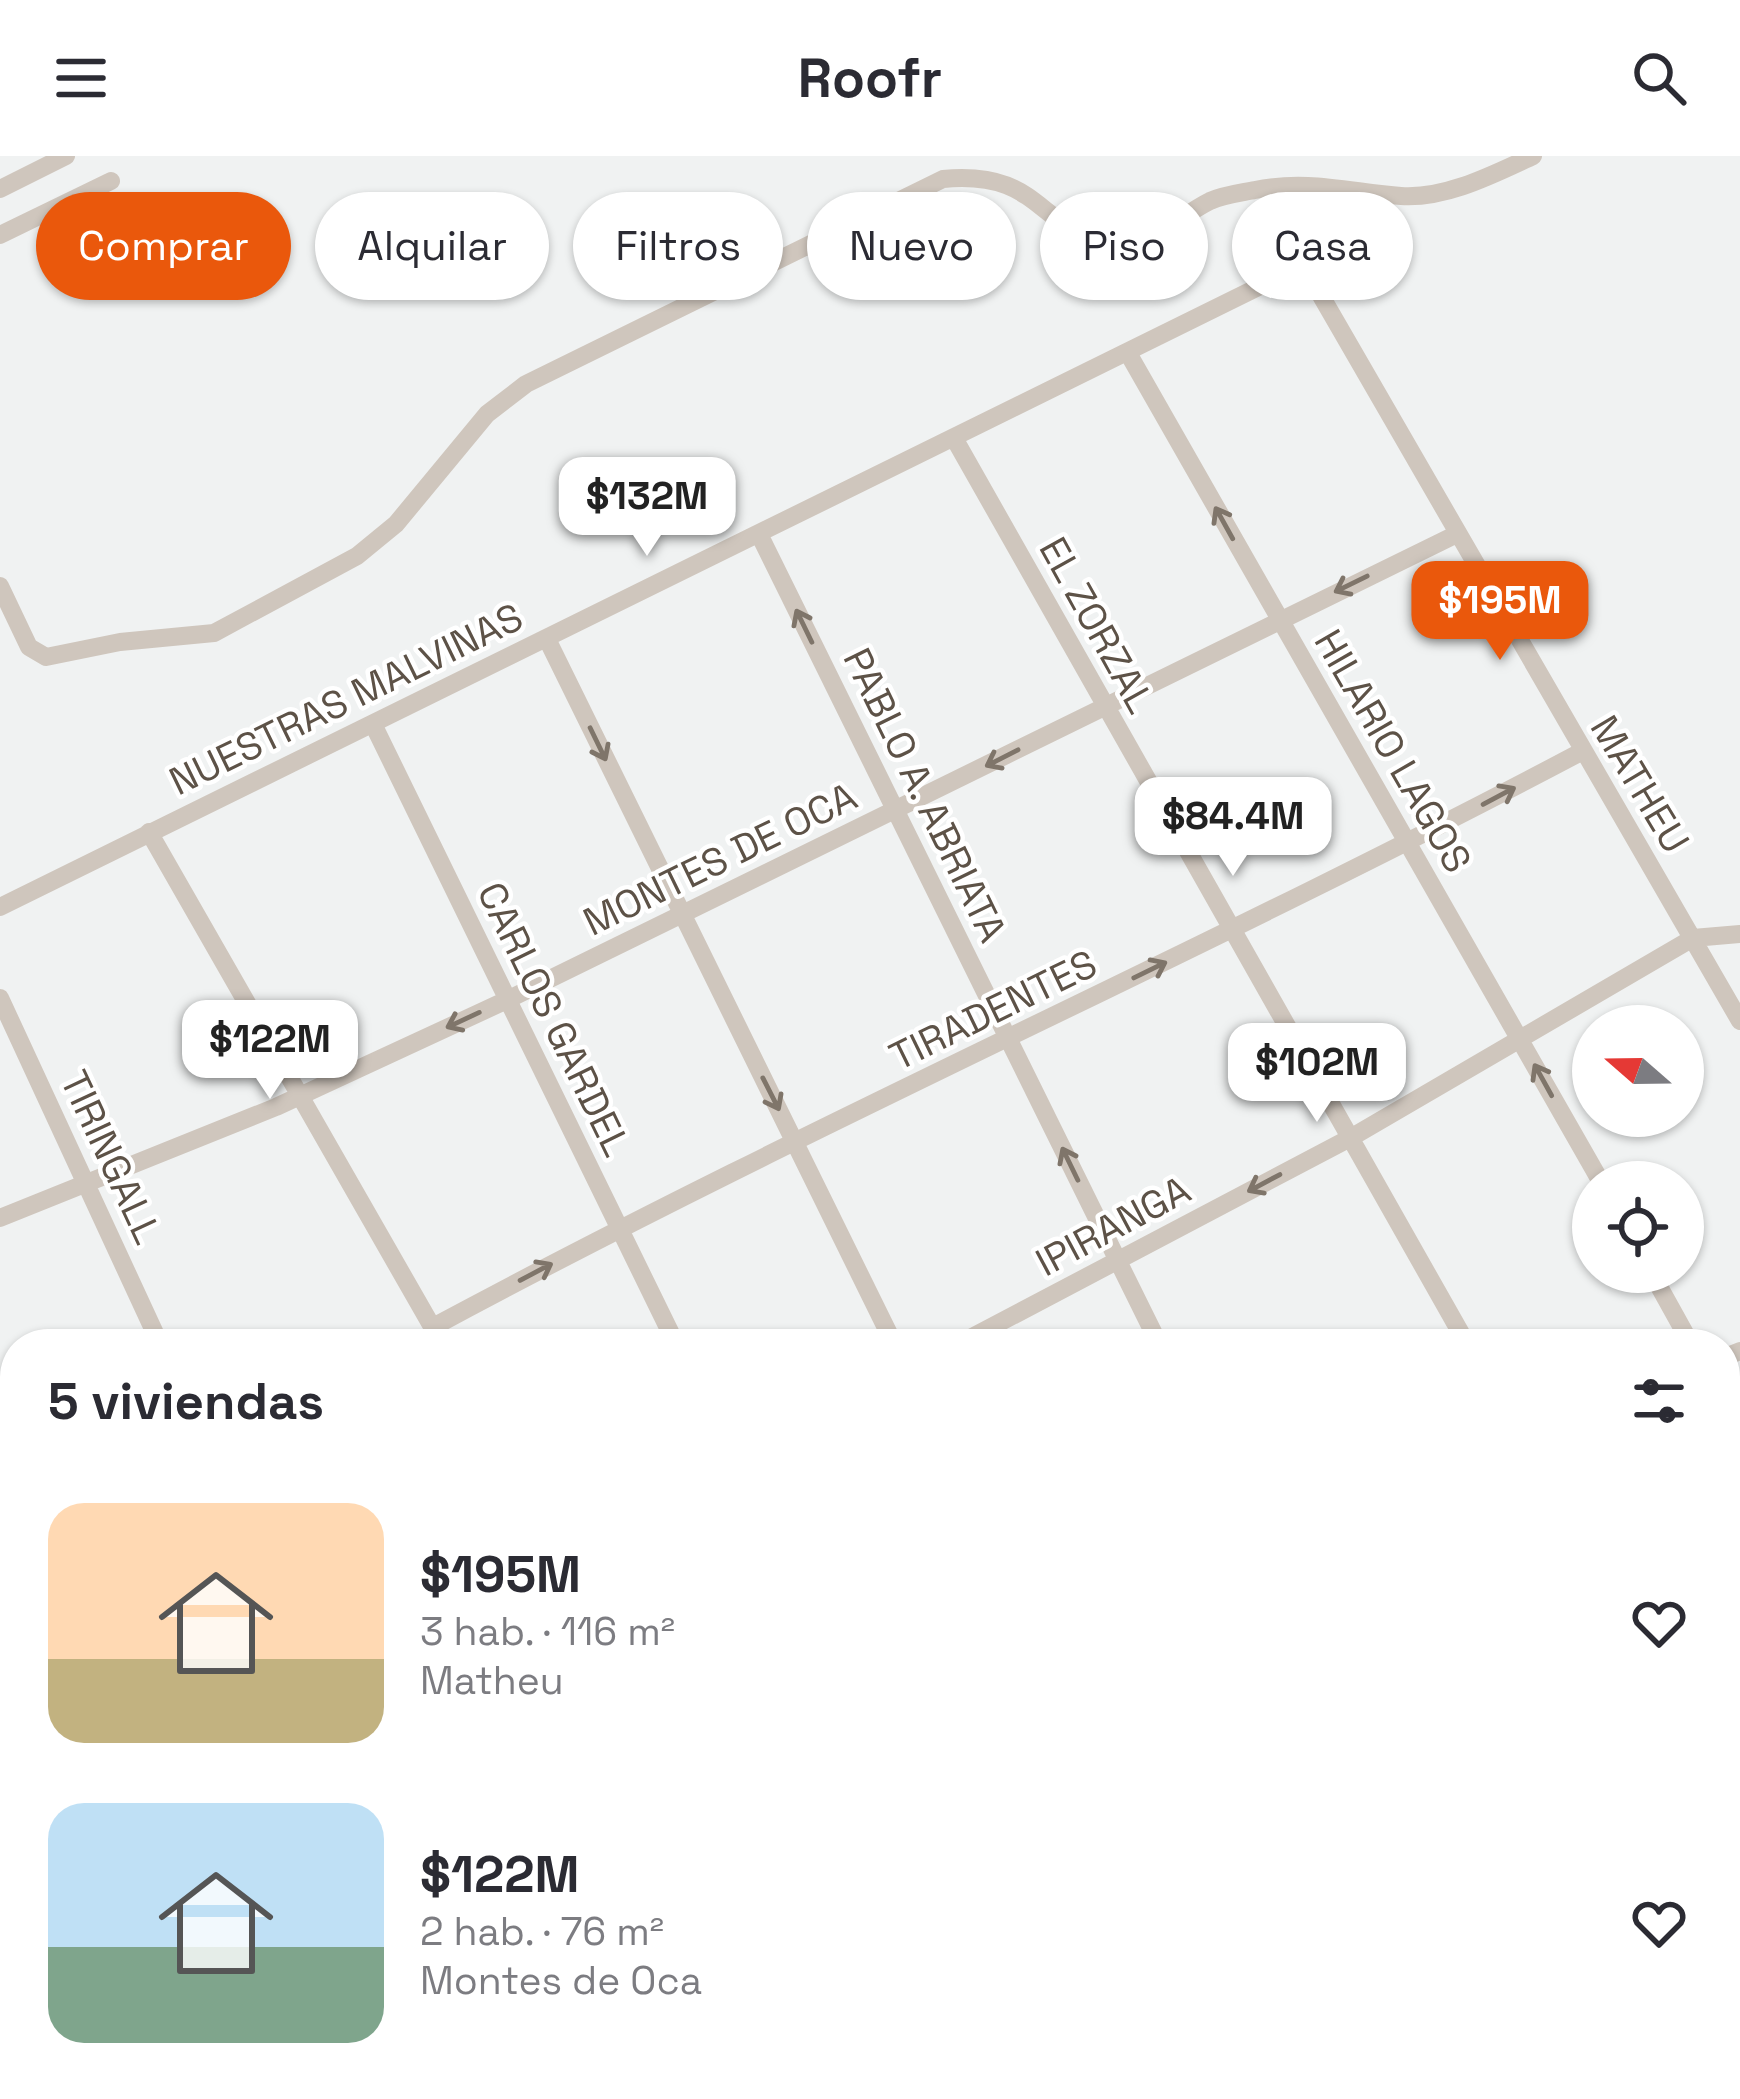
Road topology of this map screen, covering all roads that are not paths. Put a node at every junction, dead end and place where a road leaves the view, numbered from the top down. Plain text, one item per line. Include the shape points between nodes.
1 (66, 156) edge
2 (1533, 156) edge
3 (111, 181) dead end
4 (0, 189) edge
5 (0, 235) edge
6 (1233, 300) edge
7 (1320, 300) edge
8 (1128, 352) junction
9 (953, 438) junction
10 (759, 534) junction
11 (1457, 534) junction
12 (0, 586) edge
13 (1278, 620) junction
14 (547, 639) junction
15 (1105, 706) junction
16 (373, 724) junction
17 (1581, 752) junction
18 (896, 810) junction
19 (148, 832) junction
20 (1408, 844) junction
21 (0, 906) edge
22 (680, 914) junction
23 (1231, 930) junction
24 (1740, 934) edge
25 (1694, 938) junction
26 (0, 998) edge
27 (507, 1000) junction
28 (1740, 1021) edge
29 (1520, 1038) junction
30 (1010, 1040) junction
31 (298, 1097) junction
32 (1352, 1137) junction
33 (795, 1141) junction
34 (1588, 1161) edge
35 (86, 1180) junction
36 (0, 1218) edge
37 (619, 1227) junction
38 (1118, 1260) junction
39 (1663, 1293) edge
40 (153, 1329) edge
41 (434, 1329) edge
42 (448, 1329) edge
43 (669, 1329) edge
44 (887, 1329) edge
45 (987, 1329) edge
46 (1152, 1329) edge
47 (1459, 1329) edge
48 (1683, 1329) edge

1 - 4 street
2 - 12 street via 1427,194 1318,183 1251,190 1214,199 1127,243 1075,230 1016,185 943,179 513,392 378,539 214,633 46,658 29,647
3 - 5 street
6 - 8 street, NUESTRAS MALVINAS
7 - 11 street, MATHEU
8 - 9 street, NUESTRAS MALVINAS
13 -> 8 street, HILARIO LAGOS
9 - 10 street, NUESTRAS MALVINAS
9 - 15 street, EL ZORZAL
10 - 14 street, NUESTRAS MALVINAS
18 -> 10 street, PABLO A. ABRIATA
11 -> 13 street, MONTES DE OCA
11 - 17 street, MATHEU
13 - 15 street, MONTES DE OCA
13 - 20 street, HILARIO LAGOS
14 - 16 street, NUESTRAS MALVINAS
14 -> 22 street
15 -> 18 street, MONTES DE OCA
15 - 23 street, EL ZORZAL
16 - 19 street, NUESTRAS MALVINAS
16 - 27 street, CARLOS GARDEL
20 -> 17 street, TIRADENTES
17 - 25 street, MATHEU
18 - 22 street, MONTES DE OCA
18 - 30 street, PABLO A. ABRIATA
19 - 21 street, NUESTRAS MALVINAS
19 - 31 street
20 - 23 street, TIRADENTES
20 - 29 street, HILARIO LAGOS
22 - 27 street, MONTES DE OCA
22 -> 33 street
30 -> 23 street, TIRADENTES
23 - 32 street, EL ZORZAL
24 - 25 street, IPIRANGA
25 - 28 street, MATHEU
25 - 29 street, IPIRANGA
26 - 35 street, TIRINGALL
27 -> 31 street, MONTES DE OCA
27 - 37 street, CARLOS GARDEL
29 - 32 street, IPIRANGA
34 -> 29 street, HILARIO LAGOS
30 - 33 street, TIRADENTES
38 -> 30 street, PABLO A. ABRIATA
31 - 35 street, MONTES DE OCA
31 - 41 street
32 -> 38 street, IPIRANGA
32 - 47 street, EL ZORZAL
33 - 37 street, TIRADENTES
33 - 44 street
35 - 36 street, MONTES DE OCA
35 - 40 street, TIRINGALL
42 -> 37 street, TIRADENTES
37 - 43 street, CARLOS GARDEL
38 - 45 street, IPIRANGA
38 - 46 street, PABLO A. ABRIATA
39 - 48 street

